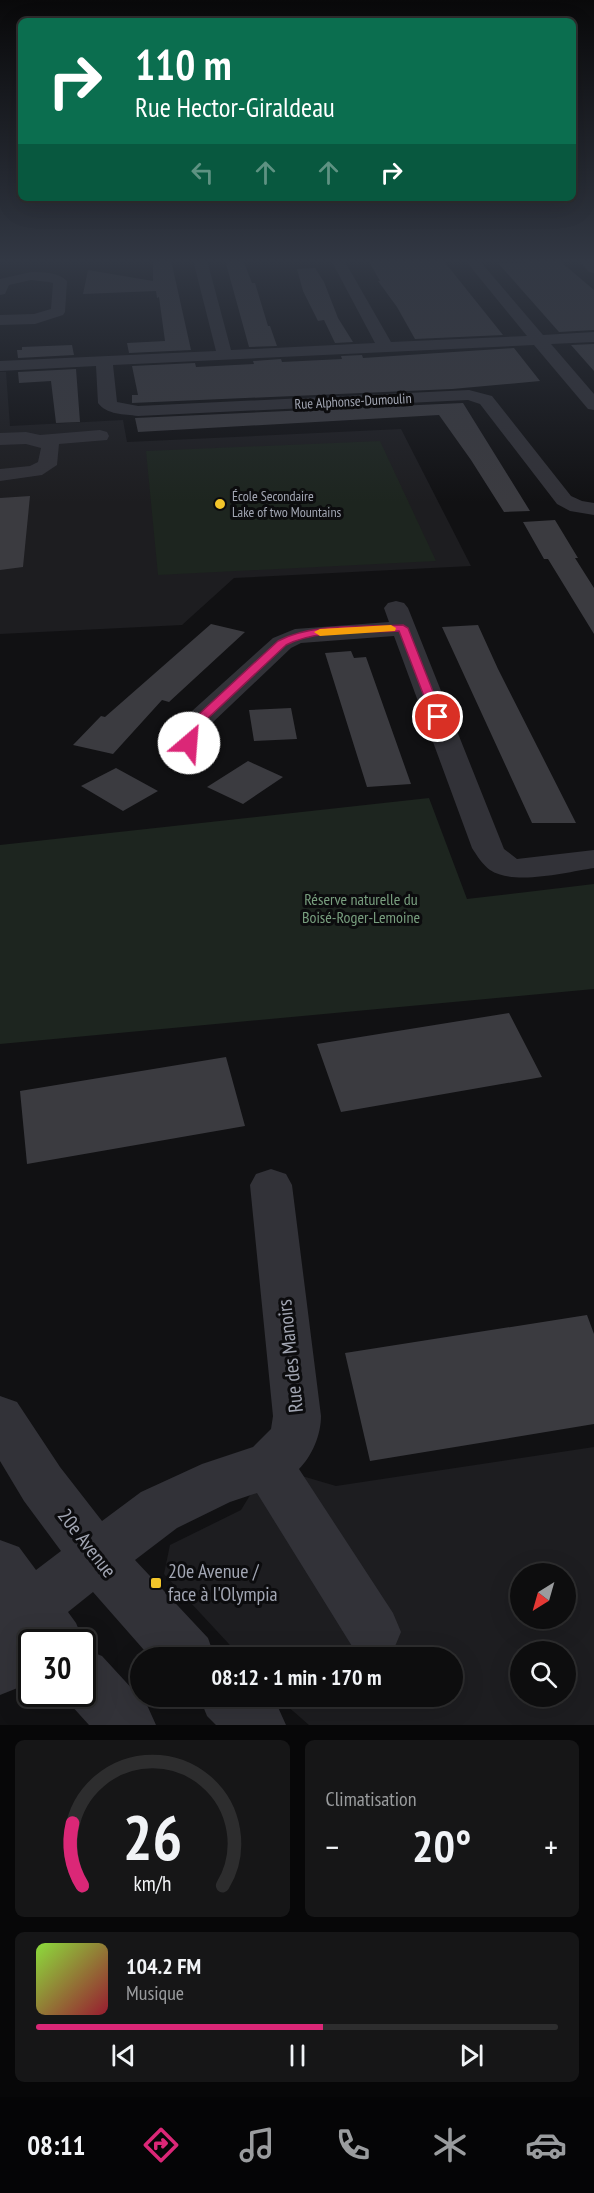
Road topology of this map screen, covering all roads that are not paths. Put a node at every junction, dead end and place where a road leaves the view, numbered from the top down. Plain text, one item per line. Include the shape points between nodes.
1 (221, 340) edge
2 (382, 340) edge
3 (512, 340) edge
4 (538, 340) edge
5 (386, 348) junction
6 (225, 356) junction
7 (104, 362) junction
8 (0, 366) edge
9 (594, 405) edge
10 (100, 436) dead end
11 (0, 439) edge
12 (42, 440) junction
13 (0, 475) edge
14 (592, 511) edge
15 (189, 743) dead end
16 (594, 859) edge
17 (271, 1185) dead end
18 (0, 1418) edge
19 (268, 1466) junction
20 (95, 1556) junction
21 (22, 1610) edge
22 (374, 1632) dead end
23 (178, 1647) edge
24 (0, 1667) edge
25 (96, 1691) edge
26 (238, 1707) edge
27 (127, 1725) edge
28 (257, 1725) edge

1 - 6 street
2 - 5 street
3 - 5 street
4 - 9 street
5 - 6 street
6 - 7 street
7 - 8 street
7 - 14 street, Rue Alphonse-Dumoulin via 107,403 111,408 138,411 469,395 486,399 564,501
10 - 12 street
11 - 12 street
12 - 13 street via 51,446 47,465 36,471
15 - 16 street via 202,717 289,639 399,618 495,859 505,867 527,869
17 - 19 street, Rue des Manoirs via 297,1425 290,1444
18 - 20 street, 20e Avenue
19 - 20 street, Rue des Manoirs via 179,1499
19 - 22 street
20 - 21 street, Rue des Manoirs
20 - 23 street, 20e Avenue
21 - 24 street
25 - 27 street
26 - 28 street

